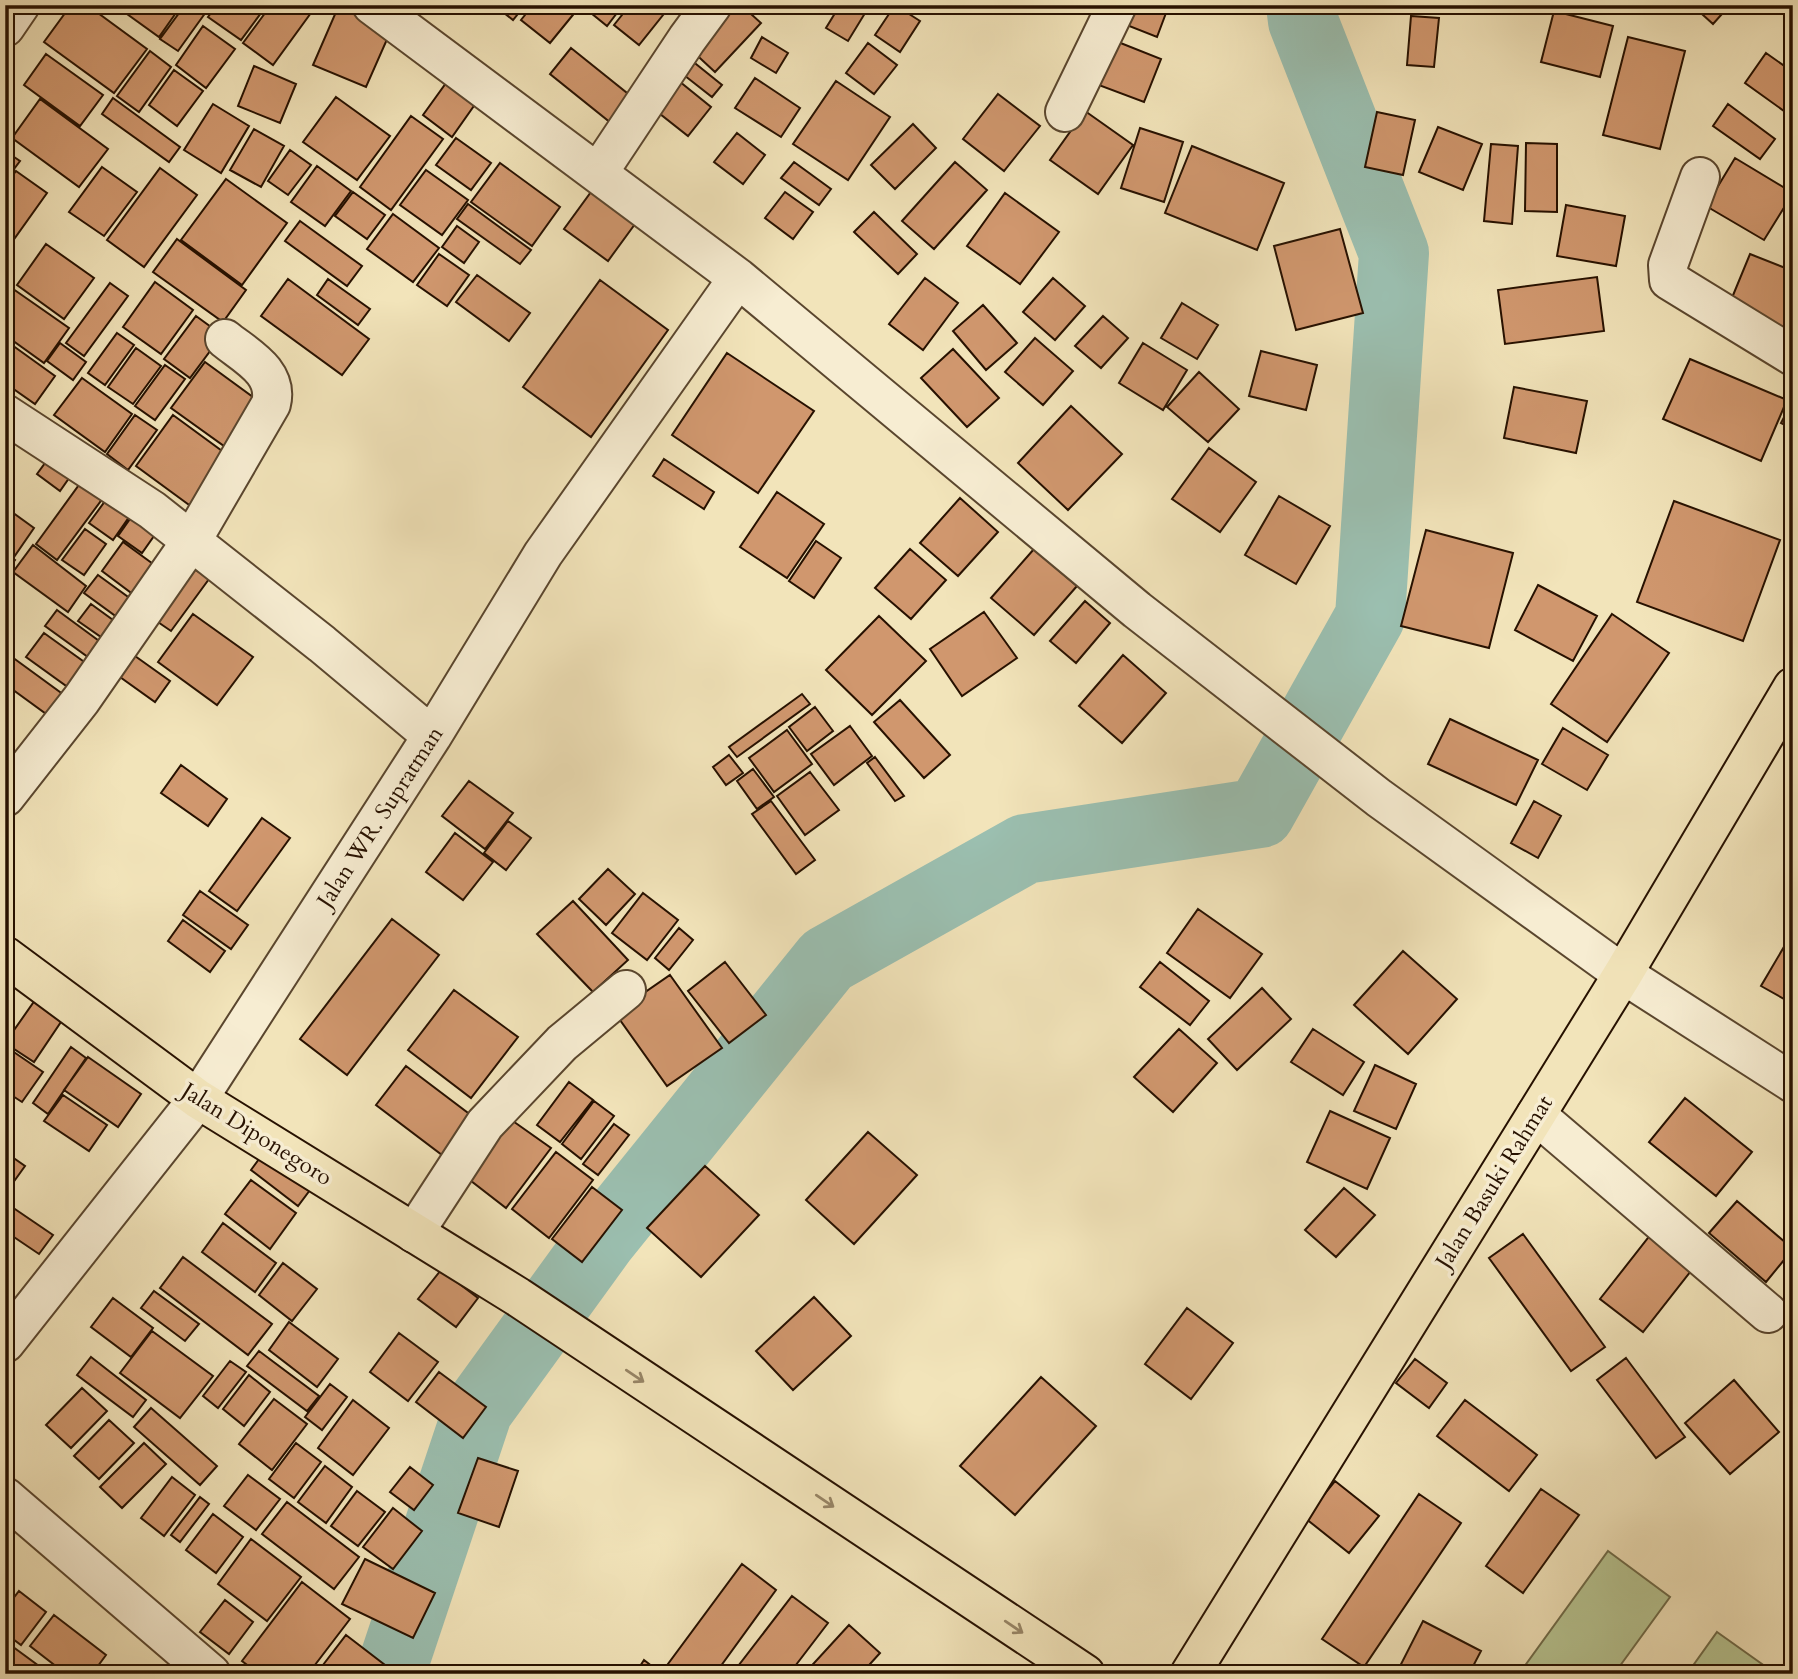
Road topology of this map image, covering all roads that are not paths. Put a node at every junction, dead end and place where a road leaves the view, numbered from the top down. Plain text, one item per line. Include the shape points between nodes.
1 (19, 5) edge
2 (712, 5) edge
3 (1117, 5) edge
4 (378, 7) edge
5 (5, 27) edge
6 (1065, 111) dead end
7 (597, 173) junction
8 (1700, 177) dead end
9 (738, 278) junction
10 (225, 339) dead end
11 (1793, 356) edge
12 (5, 414) edge
13 (192, 540) junction
14 (1793, 687) edge
15 (432, 736) junction
16 (5, 797) edge
17 (5, 956) edge
18 (1623, 974) junction
19 (626, 990) dead end
20 (1793, 1083) edge
21 (198, 1099) junction
22 (1536, 1115) junction
23 (414, 1233) junction
24 (1768, 1313) dead end
25 (5, 1343) edge
26 (5, 1497) edge
27 (211, 1674) edge
28 (1085, 1674) edge
29 (1189, 1674) edge

1 - 5 street
2 - 7 street
3 - 6 street
4 - 7 street
7 - 9 street
8 - 11 street via 1668,265 1668,280
9 - 15 street, Jalan WR. Supratman via 543,554
9 - 18 street via 1137,610 1378,797
10 - 13 street via 265,372 273,397
12 - 13 street
13 - 15 street
13 - 16 street via 81,700
14 - 18 main road, Jalan Basuki Rahmat
15 - 21 street, Jalan WR. Supratman
17 - 21 main road, Jalan Diponegoro
18 - 20 street
18 - 22 main road, Jalan Basuki Rahmat
19 - 23 street via 562,1043 485,1124
21 - 23 main road, Jalan Diponegoro
21 - 25 street, Jalan WR. Supratman
22 - 24 street
22 - 29 main road, Jalan Basuki Rahmat
23 -> 28 main road, Jalan Diponegoro via 518,1297
26 - 27 street

